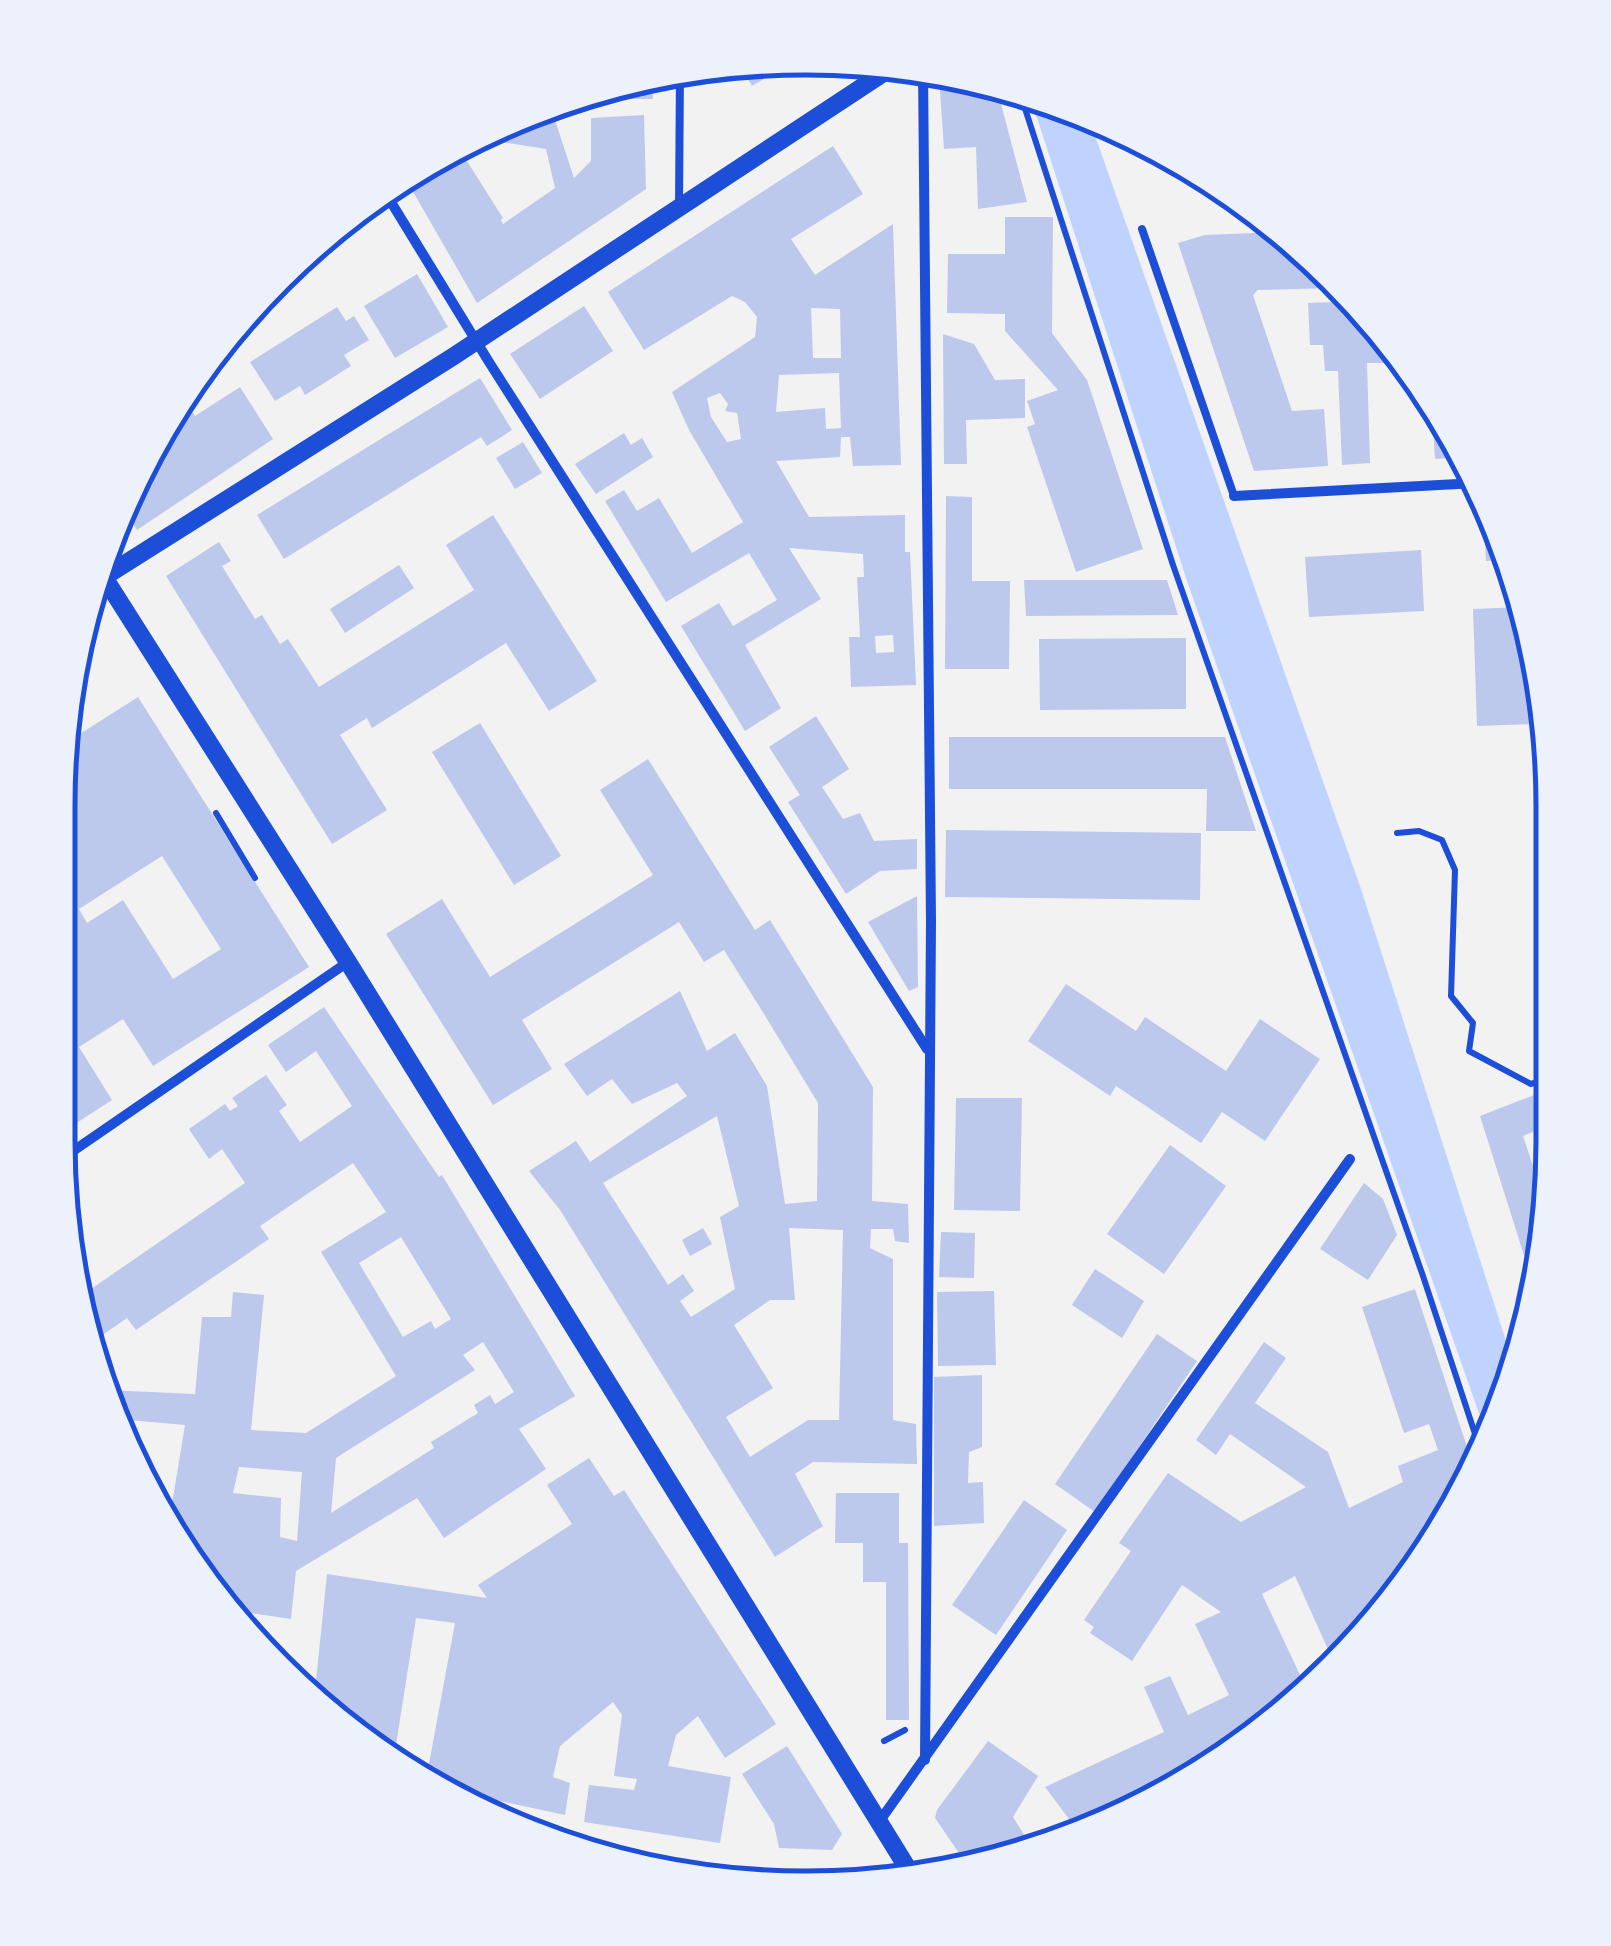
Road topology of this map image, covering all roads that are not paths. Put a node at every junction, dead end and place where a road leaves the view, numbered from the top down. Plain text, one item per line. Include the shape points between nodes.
1 (874, 79) edge
2 (923, 85) edge
3 (680, 86) edge
4 (392, 204) edge
5 (679, 206) junction
6 (1142, 229) dead end
7 (477, 341) junction
8 (1462, 484) edge
9 (1234, 496) joint
10 (115, 569) edge
11 (109, 588) edge
12 (348, 962) junction
13 (928, 1050) junction
14 (75, 1149) edge
15 (1350, 1158) dead end
16 (926, 1760) junction
17 (879, 1822) junction
18 (903, 1865) edge

1 - 5 street
2 - 13 street
3 - 5 lane
4 - 7 street
5 - 7 street
6 - 9 lane
7 - 10 street
7 - 13 street
8 - 9 street
11 - 12 street
12 - 14 street
12 - 17 street
13 - 16 street
15 - 16 street
16 - 17 street
17 - 18 street

